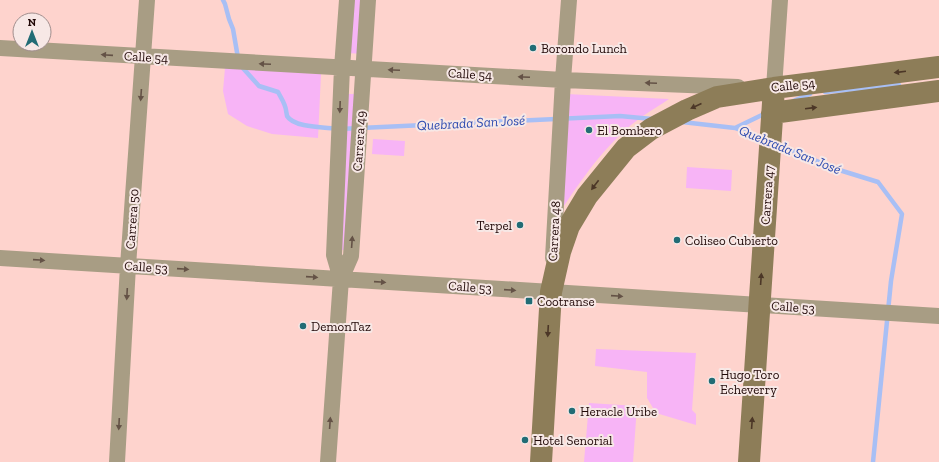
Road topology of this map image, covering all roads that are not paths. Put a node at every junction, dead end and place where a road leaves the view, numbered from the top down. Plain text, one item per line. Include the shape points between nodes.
1 (147, 0) edge
2 (347, 0) edge
3 (368, 0) edge
4 (569, 0) edge
5 (780, 0) edge
6 (0, 48) edge
7 (144, 57) junction
8 (939, 67) edge
9 (342, 68) junction
10 (363, 69) junction
11 (563, 80) junction
12 (774, 88) junction
13 (939, 91) edge
14 (772, 113) junction
15 (0, 258) edge
16 (128, 266) junction
17 (341, 279) junction
18 (550, 292) junction
19 (760, 305) junction
20 (939, 316) edge
21 (117, 462) edge
22 (328, 462) edge
23 (541, 462) edge
24 (749, 462) edge

1 - 7 street, Carrera 50
2 - 9 street, Carrera 49
3 - 10 street, Carrera 49
4 - 11 street, Carrera 48
5 - 12 street, Carrera 47
7 -> 6 street, Calle 54
9 -> 7 street, Calle 54
7 -> 16 street, Carrera 50
8 -> 12 main road, Calle 54
9 - 10 street, Calle 54
9 -> 17 street, Carrera 49 via 334,255
11 -> 10 street, Calle 54
17 -> 10 street, Carrera 49 via 351,256
12 -> 11 street, Calle 54
11 - 18 street, Carrera 48
12 - 14 main road, Carrera 47
12 -> 18 main road via 717,97 651,129 626,148 587,196 569,226
14 -> 13 main road, Calle 54
19 -> 14 main road, Carrera 47
15 -> 16 street, Calle 53
16 -> 17 street, Calle 53
16 -> 21 street, Carrera 50
17 -> 18 street, Calle 53
22 -> 17 street, Carrera 49
18 -> 19 street, Calle 53
18 -> 23 main road, Carrera 48
19 - 20 street, Calle 53
24 -> 19 main road, Carrera 47

